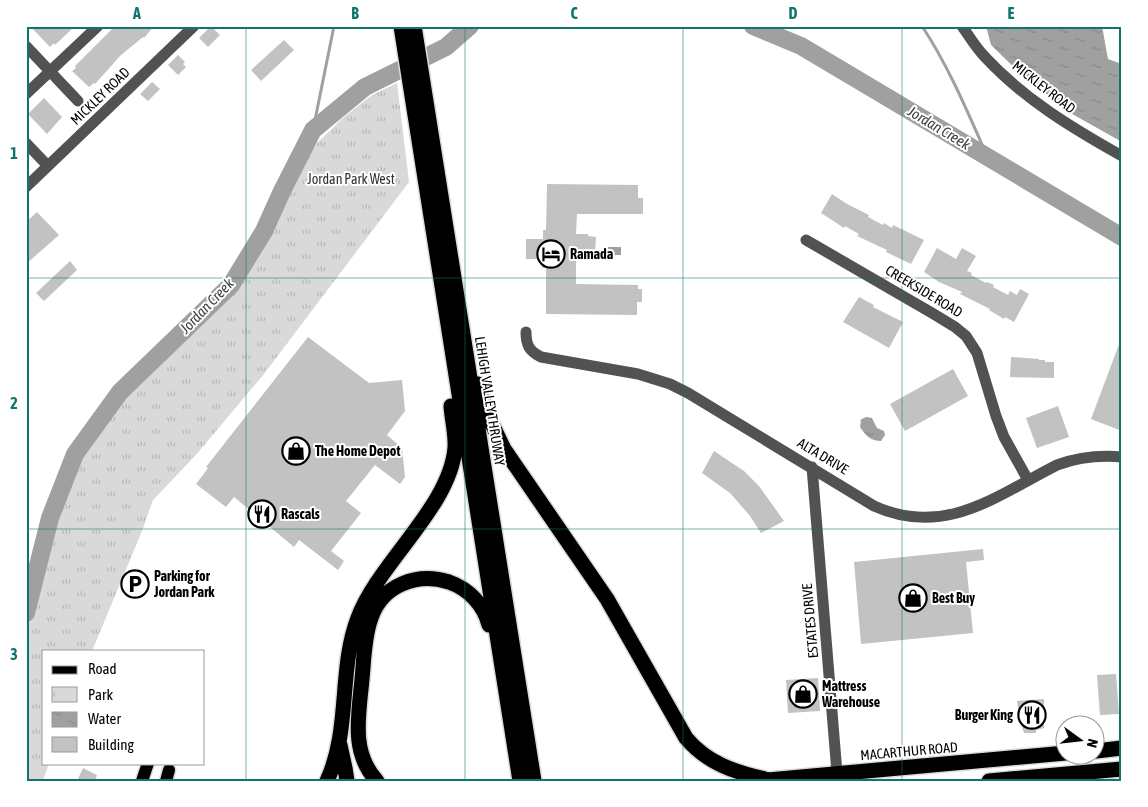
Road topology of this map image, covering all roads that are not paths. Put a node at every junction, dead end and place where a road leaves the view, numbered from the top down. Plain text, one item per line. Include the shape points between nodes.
1 (98, 26) edge
2 (194, 26) edge
3 (962, 26) edge
4 (405, 27) edge
5 (26, 46) edge
6 (50, 71) junction
7 (26, 94) edge
8 (78, 101) dead end
9 (425, 139) junction
10 (26, 143) edge
11 (1122, 156) edge
12 (48, 166) junction
13 (26, 187) edge
14 (806, 240) dead end
15 (435, 246) junction
16 (526, 332) dead end
17 (465, 342) junction
18 (1122, 457) edge
19 (812, 468) junction
20 (1028, 480) junction
21 (502, 670) junction
22 (339, 743) junction
23 (1122, 748) edge
24 (1106, 750) edge
25 (1056, 754) edge
26 (148, 764) edge
27 (1057, 764) edge
28 (1122, 769) edge
29 (837, 773) junction
30 (1055, 778) edge
31 (760, 780) edge
32 (998, 780) edge
33 (142, 781) edge
34 (327, 781) edge
35 (346, 781) edge
36 (377, 781) edge
37 (520, 781) edge
38 (534, 781) edge

1 - 6 street
2 - 12 street, MICKLEY ROAD
3 - 11 street, MICKLEY ROAD via 984,56 1026,96 1067,125
4 - 9 highway, LEHIGH VALLEY THRUWAY
5 - 6 street
6 - 7 street
6 - 8 street
9 - 15 highway, LEHIGH VALLEY THRUWAY
9 - 17 highway, LEHIGH VALLEY THRUWAY
10 - 12 street
12 - 13 street, MICKLEY ROAD
14 - 20 street, CREEKSIDE ROAD via 966,336 977,353 1004,437
15 - 21 highway, LEHIGH VALLEY THRUWAY
15 - 22 highway via 455,447 438,495 376,584 358,616 349,647
16 - 19 street, ALTA DRIVE via 527,346 533,353 638,374 670,384
17 - 31 highway, MACARTHUR ROAD via 491,422 504,449 607,599 681,731 691,745 713,761
17 - 38 highway, LEHIGH VALLEY THRUWAY
18 - 20 street, ALTA DRIVE via 1087,456 1070,460
19 - 20 street, ALTA DRIVE via 874,506 918,518 951,516
19 - 29 street, ESTATES DRIVE
21 - 36 highway via 487,616 468,593 450,583 428,579 408,581 390,590 370,618 358,723 361,755
21 - 37 highway, LEHIGH VALLEY THRUWAY
22 - 34 highway
22 - 35 highway
23 - 24 highway
25 - 29 highway, MACARTHUR ROAD
26 - 33 main road
27 - 30 street
28 - 30 highway
29 - 31 highway, MACARTHUR ROAD
30 - 32 highway

